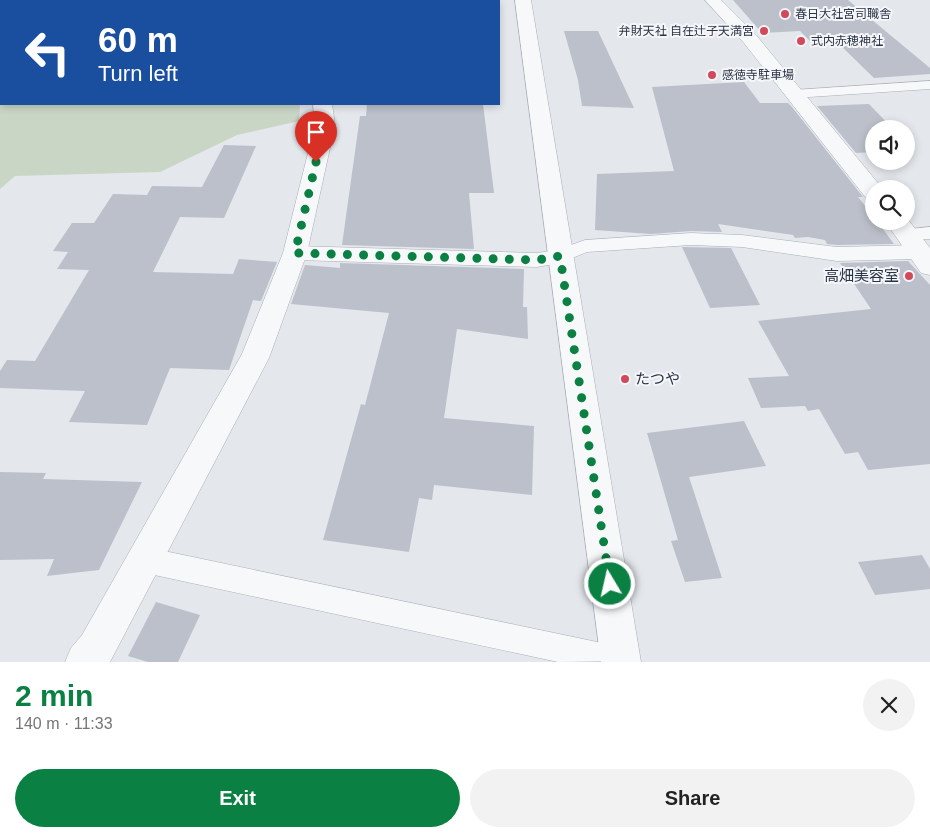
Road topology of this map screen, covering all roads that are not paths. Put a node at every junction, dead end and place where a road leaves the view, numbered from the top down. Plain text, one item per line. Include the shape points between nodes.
1 (523, 0) edge
2 (714, 0) edge
3 (930, 85) edge
4 (794, 94) junction
5 (323, 105) edge
6 (865, 182) edge
7 (916, 241) edge
8 (295, 253) junction
9 (560, 256) junction
10 (145, 560) junction
11 (85, 662) edge
12 (621, 662) edge

1 - 9 street
2 - 4 street
3 - 4 lane
4 - 6 street
5 - 8 street via 325,125
7 - 9 lane via 837,254 742,241 691,238 586,246
8 - 9 lane via 537,260
8 - 10 street via 255,358
9 - 12 street
10 - 11 street via 96,649
10 - 12 lane

